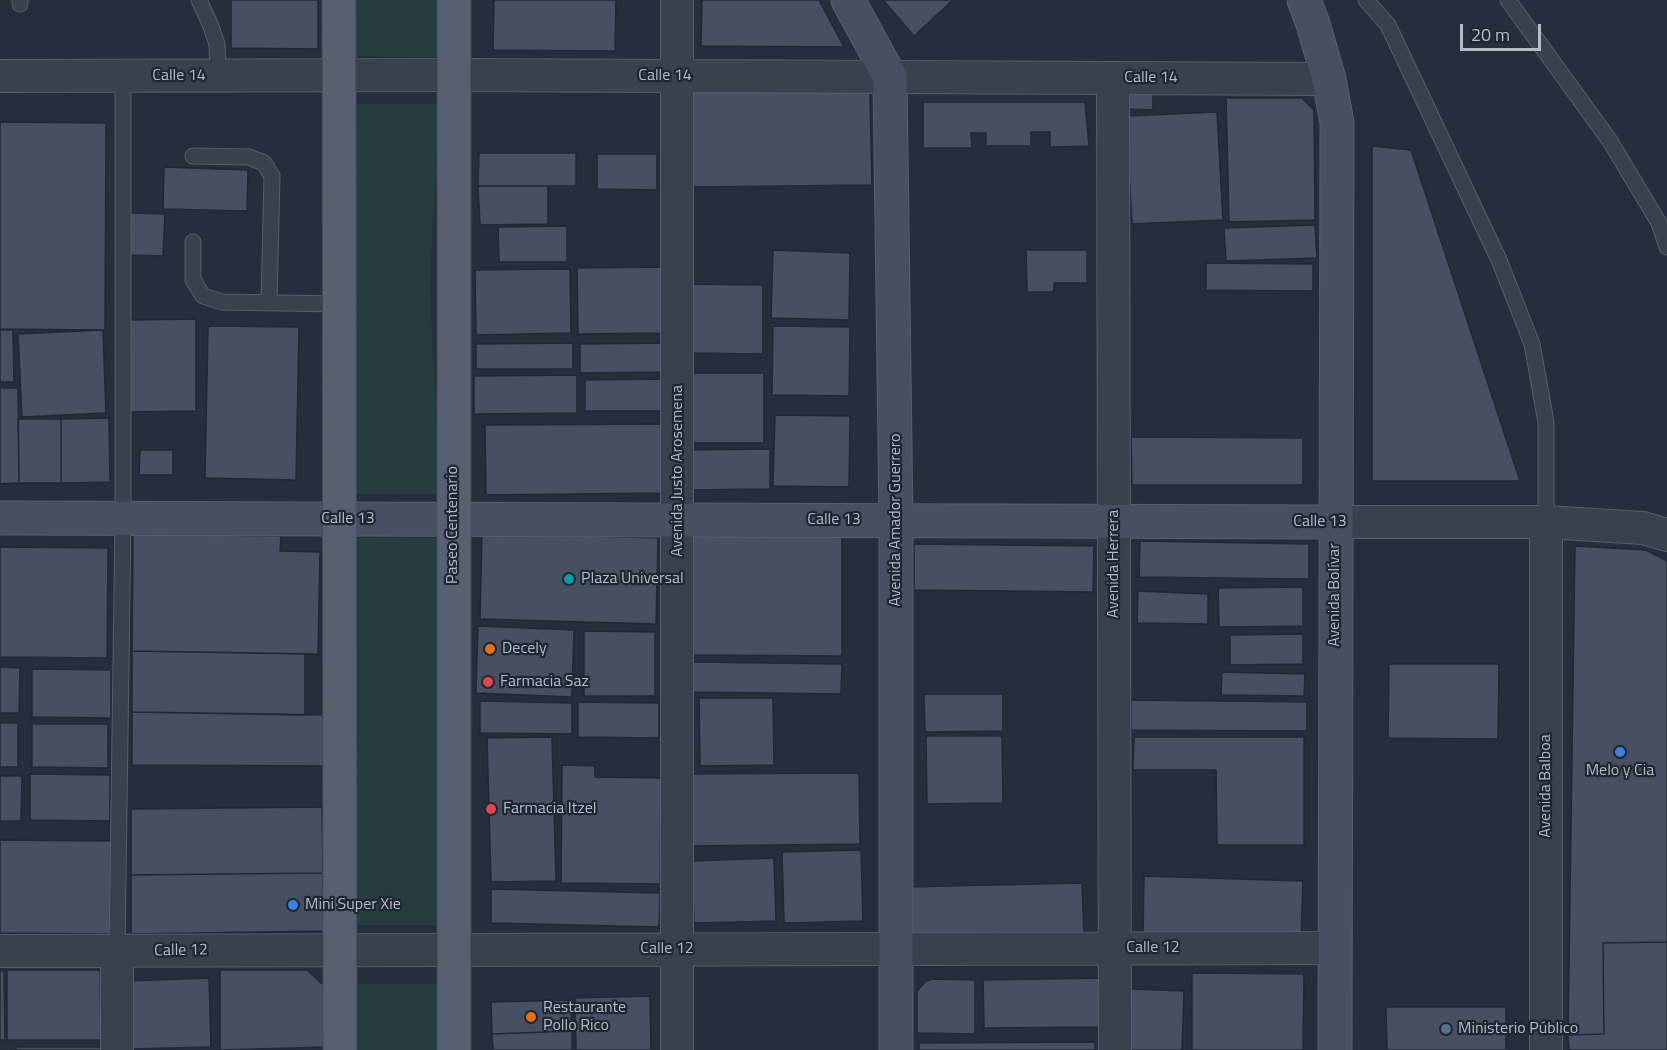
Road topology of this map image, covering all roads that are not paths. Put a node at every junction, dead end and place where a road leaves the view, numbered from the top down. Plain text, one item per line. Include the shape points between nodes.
1 (199, 0) edge
2 (339, 0) edge
3 (454, 0) edge
4 (677, 0) edge
5 (848, 0) edge
6 (1304, 0) edge
7 (1366, 0) edge
8 (1508, 0) edge
9 (455, 75) junction
10 (0, 76) edge
11 (123, 76) junction
12 (218, 76) junction
13 (339, 76) junction
14 (677, 76) junction
15 (890, 77) junction
16 (1113, 78) junction
17 (1329, 79) junction
18 (193, 156) dead end
19 (193, 242) dead end
20 (1667, 247) edge
21 (269, 303) junction
22 (339, 304) junction
23 (0, 518) edge
24 (123, 518) junction
25 (340, 519) junction
26 (453, 519) junction
27 (678, 520) junction
28 (896, 520) junction
29 (1114, 522) junction
30 (1335, 522) junction
31 (1546, 522) junction
32 (1667, 536) edge
33 (1335, 948) junction
34 (339, 949) junction
35 (453, 949) junction
36 (677, 949) junction
37 (896, 949) junction
38 (1115, 949) junction
39 (0, 951) edge
40 (117, 952) junction
41 (117, 1050) edge
42 (340, 1050) edge
43 (454, 1050) edge
44 (677, 1050) edge
45 (896, 1050) edge
46 (1115, 1050) edge
47 (1335, 1050) edge
48 (1546, 1050) edge

1 - 12 lane via 217,44
2 - 13 main road
3 - 9 main road, Paseo Centenario
4 - 14 street, Avenida Justo Arosemena
5 - 15 main road, Avenida Amador Guerrero
6 - 17 main road, Avenida Bolívar
7 - 31 lane via 1388,25 1499,260 1532,344 1546,422
8 - 20 lane via 1610,141 1659,223
9 - 13 street, Calle 14
9 - 14 street, Calle 14
9 - 26 main road, Paseo Centenario
10 - 11 street, Calle 14
11 - 12 street, Calle 14
11 - 24 lane
12 - 13 street, Calle 14
13 - 22 main road
14 - 15 street, Calle 14
14 - 27 street, Avenida Justo Arosemena
15 - 16 street, Calle 14
15 - 28 main road, Avenida Amador Guerrero
16 - 17 street, Calle 14
16 - 29 street, Avenida Herrera
17 - 30 main road, Avenida Bolívar via 1337,123
18 - 21 lane via 249,157 264,163 272,176
19 - 21 lane via 193,280 203,296 222,302
21 - 22 lane
22 - 25 main road
23 - 24 main road, Calle 13
24 - 25 main road, Calle 13
24 - 40 lane
25 - 26 main road, Calle 13
25 - 34 main road
26 - 27 main road, Calle 13
26 - 35 main road, Paseo Centenario
27 - 28 main road, Calle 13
27 - 36 street, Avenida Justo Arosemena
28 - 29 main road, Calle 13
28 - 37 main road, Avenida Amador Guerrero
29 - 30 main road, Calle 13
29 - 38 street, Avenida Herrera
30 - 31 street, Calle 13
30 - 33 main road, Avenida Bolívar
31 - 32 street, Calle 13 via 1643,528
31 - 48 street, Avenida Balboa
33 - 38 street, Calle 12
33 - 47 main road, Avenida Bolívar
34 - 35 street, Calle 12
34 - 40 street, Calle 12
34 - 42 main road
35 - 36 street, Calle 12
35 - 43 main road, Paseo Centenario
36 - 37 street, Calle 12
36 - 44 street, Avenida Justo Arosemena
37 - 38 street, Calle 12
37 - 45 main road, Avenida Amador Guerrero
38 - 46 street, Avenida Herrera
39 - 40 street, Calle 12
40 - 41 street

